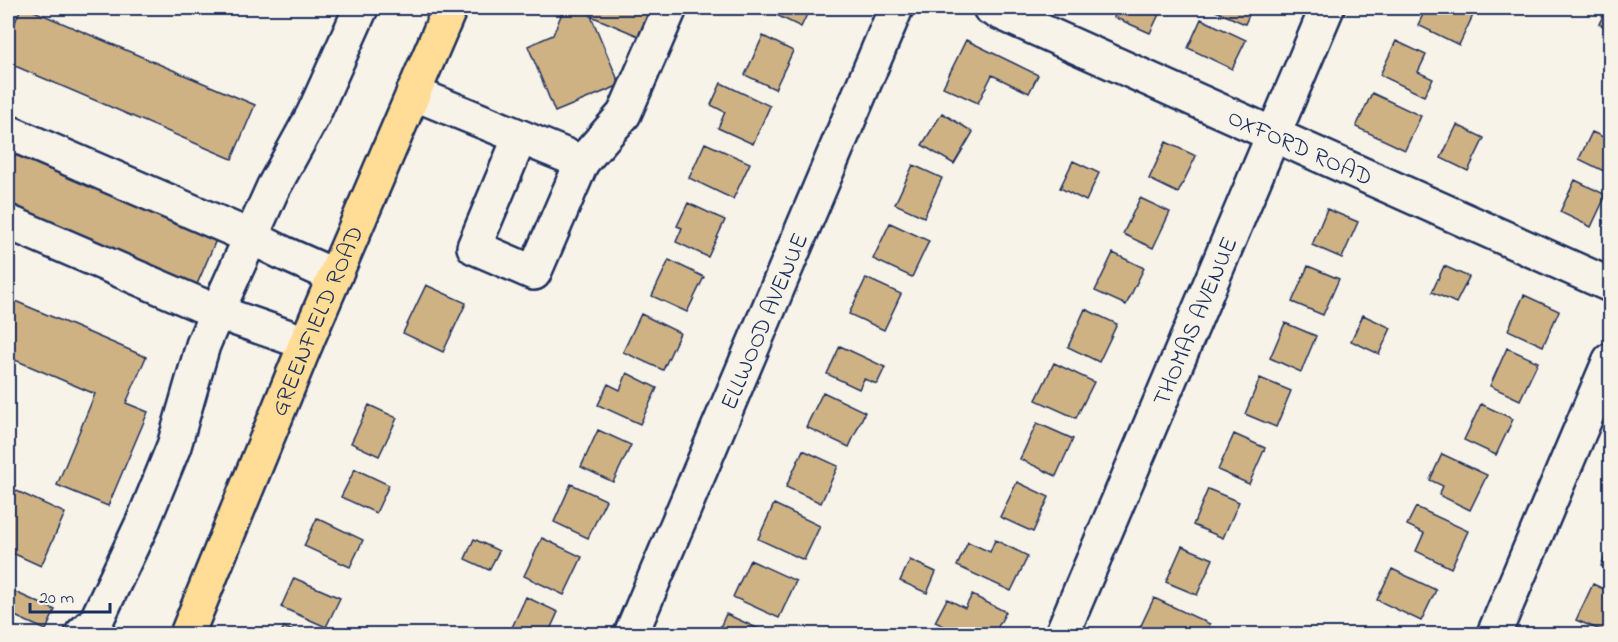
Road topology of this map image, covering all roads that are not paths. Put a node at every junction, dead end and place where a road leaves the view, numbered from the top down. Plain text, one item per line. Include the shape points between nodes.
1 (361, 8) edge
2 (450, 8) edge
3 (670, 8) edge
4 (896, 8) edge
5 (990, 8) edge
6 (1328, 8) edge
7 (413, 93) junction
8 (8, 132) edge
9 (1274, 134) junction
10 (520, 137) junction
11 (582, 162) junction
12 (8, 222) edge
13 (252, 237) junction
14 (334, 276) junction
15 (1611, 285) edge
16 (217, 312) junction
17 (306, 343) junction
18 (1611, 360) edge
19 (82, 634) edge
20 (187, 634) edge
21 (631, 634) edge
22 (1062, 634) edge
23 (1494, 634) edge

1 - 13 street
2 - 7 main road, GREENFIELD ROAD
3 - 11 street via 624,114
4 - 21 street, ELLWOOD AVENUE
5 - 9 street, OXFORD ROAD
6 - 9 street, THOMAS AVENUE
7 - 10 street
7 - 14 main road, GREENFIELD ROAD
8 - 13 street
9 - 15 street, OXFORD ROAD
9 - 22 street, THOMAS AVENUE
10 - 11 street
10 - 11 street via 474,247 534,273
12 - 16 street
13 - 14 street
13 - 16 street
14 - 17 main road, GREENFIELD ROAD
16 - 17 street
16 - 19 street via 199,356 174,446 143,522 96,621
17 - 20 main road, GREENFIELD ROAD
18 - 23 street

